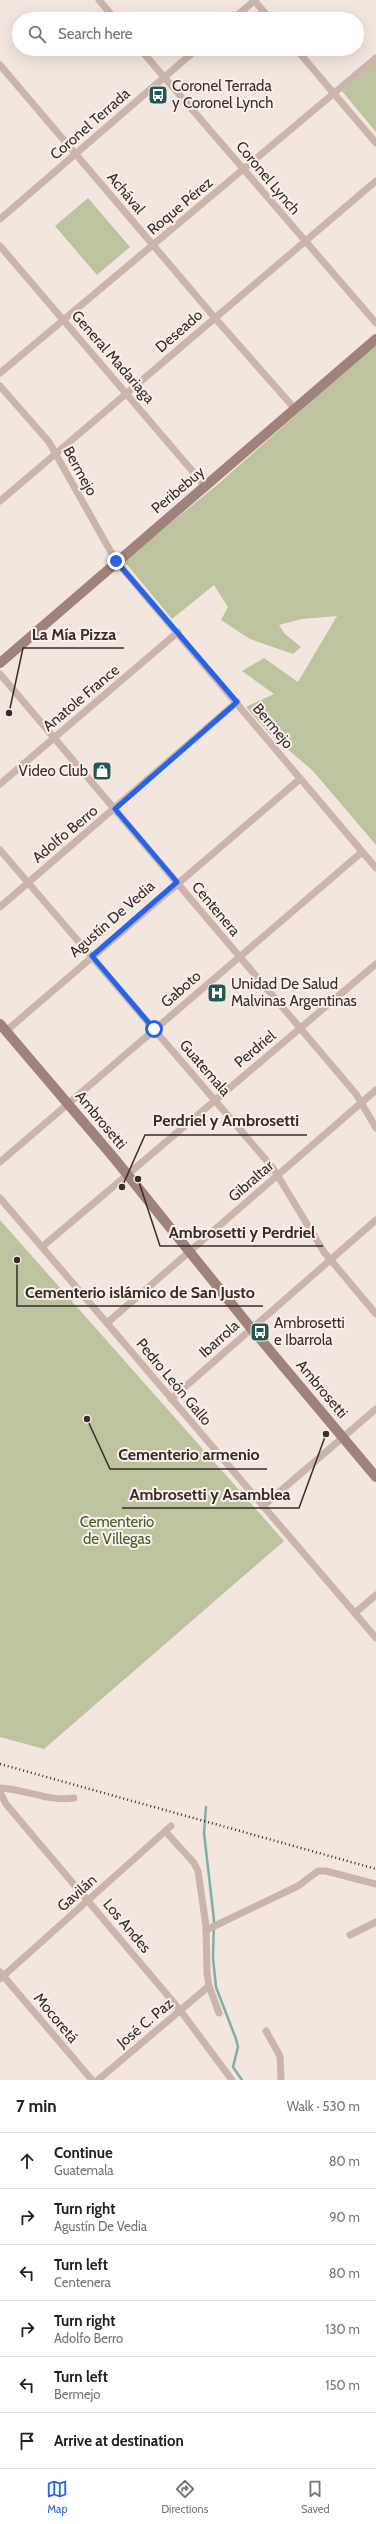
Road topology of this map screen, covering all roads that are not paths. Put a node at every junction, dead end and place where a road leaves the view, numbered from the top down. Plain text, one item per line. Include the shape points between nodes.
1 (99, 0) edge
2 (254, 0) edge
3 (109, 12) edge
4 (241, 12) edge
5 (264, 12) edge
6 (146, 56) edge
7 (189, 56) edge
8 (302, 56) edge
9 (376, 58) edge
10 (0, 65) edge
11 (164, 78) junction
12 (334, 93) junction
13 (376, 143) edge
14 (76, 153) junction
15 (244, 169) junction
16 (376, 181) edge
17 (0, 219) edge
18 (304, 241) junction
19 (0, 246) edge
20 (153, 246) junction
21 (215, 318) junction
22 (64, 320) junction
23 (376, 323) edge
24 (376, 339) edge
25 (0, 373) edge
26 (0, 386) edge
27 (127, 393) junction
28 (295, 408) junction
29 (56, 454) junction
30 (206, 487) junction
31 (0, 501) edge
32 (116, 561) junction
33 (178, 632) junction
34 (0, 663) edge
35 (0, 674) edge
36 (237, 702) junction
37 (55, 738) junction
38 (300, 779) junction
39 (0, 784) edge
40 (115, 809) junction
41 (0, 850) edge
42 (362, 852) junction
43 (376, 868) edge
44 (28, 882) junction
45 (177, 882) junction
46 (0, 906) edge
47 (92, 956) junction
48 (239, 956) junction
49 (376, 964) edge
50 (300, 1028) junction
51 (154, 1029) junction
52 (2, 1030) edge
53 (376, 1090) edge
54 (216, 1100) junction
55 (362, 1102) junction
56 (69, 1104) junction
57 (376, 1128) edge
58 (0, 1162) edge
59 (128, 1174) junction
60 (278, 1175) junction
61 (0, 1198) edge
62 (376, 1220) edge
63 (42, 1247) junction
64 (190, 1252) junction
65 (330, 1261) junction
66 (376, 1314) edge
67 (107, 1323) junction
68 (251, 1328) junction
69 (171, 1399) junction
70 (376, 1409) edge
71 (343, 1438) junction
72 (376, 1478) edge
73 (263, 1506) junction
74 (376, 1595) edge
75 (354, 1613) junction
76 (376, 1638) edge
77 (0, 1788) edge
78 (0, 1792) edge
79 (74, 1798) dead end
80 (376, 1884) edge
81 (89, 1900) junction
82 (376, 1922) edge
83 (208, 1929) junction
84 (350, 1935) dead end
85 (1, 1976) edge
86 (209, 1986) junction
87 (180, 2010) junction
88 (219, 2013) dead end
89 (266, 2031) dead end
90 (92, 2080) edge
91 (98, 2080) edge
92 (232, 2080) edge
93 (281, 2080) edge

1 - 3 street
2 - 4 street
2 - 5 street
6 - 11 street, Coronel Lynch
7 - 11 street, Coronel Terrada
8 - 12 street
9 - 12 street, Roque Pérez
10 - 14 street, Achával
11 - 14 street, Coronel Terrada
11 - 15 street, Coronel Lynch
12 - 13 street
12 - 15 street, Roque Pérez
14 - 17 street, Coronel Terrada
14 - 20 street, Achával
15 - 18 street, Coronel Lynch
15 - 20 street, Roque Pérez
16 - 18 street, Deseado
18 - 21 street, Deseado
18 - 23 street, Coronel Lynch
19 - 22 street, General Madariaga
20 - 21 street, Achával
20 - 22 street, Roque Pérez
21 - 27 street, Deseado
21 - 28 street, Achával
22 - 25 street, Roque Pérez
22 - 27 street, General Madariaga
24 - 28 street, Peribebuy
26 - 29 street, Bermejo
27 - 29 street, Deseado
27 - 30 street, General Madariaga
28 - 30 street, Peribebuy
29 - 31 street, Deseado
29 - 32 street, Bermejo
30 - 32 street, Peribebuy
32 - 33 street, Bermejo
32 - 34 street, Peribebuy
33 - 36 street, Bermejo
33 - 37 street, Anatole France
35 - 37 street, Centenera
36 - 38 street, Bermejo
36 - 40 street, Adolfo Berro
37 - 39 street, Anatole France
37 - 40 street, Centenera
38 - 42 street, Bermejo
38 - 45 street, Agustín De Vedia
40 - 44 street, Adolfo Berro
40 - 45 street, Centenera
41 - 44 street, Guatemala
42 - 43 street, Bermejo
42 - 48 street, Gaboto
44 - 46 street, Adolfo Berro
44 - 47 street, Guatemala
45 - 47 street, Agustín De Vedia
45 - 48 street, Centenera
47 - 51 street, Guatemala
47 - 52 street, Agustín De Vedia
48 - 50 street, Centenera
48 - 51 street, Gaboto
49 - 50 street, Perdriel
50 - 54 street, Perdriel
50 - 55 street, Centenera
51 - 54 street, Guatemala
51 - 56 street, Gaboto
52 - 56 street, Ambrosetti
53 - 55 street, Gibraltar
54 - 59 street, Perdriel
54 - 60 street, Guatemala
55 - 57 street, Centenera
55 - 60 street, Gibraltar
56 - 58 street, Gaboto
56 - 59 street, Ambrosetti
59 - 63 street, Perdriel
59 - 64 street, Ambrosetti
60 - 64 street, Gibraltar
60 - 65 street, Guatemala
61 - 63 street, Pedro León Gallo
62 - 65 street, Ibarrola
63 - 67 street, Pedro León Gallo
64 - 67 street, Gibraltar
64 - 68 street, Ambrosetti
65 - 66 street, Guatemala
65 - 68 street, Ibarrola
67 - 69 street, Pedro León Gallo
68 - 69 street, Ibarrola
68 - 71 street, Ambrosetti
69 - 73 street, Pedro León Gallo
70 - 71 street
71 - 72 street, Ambrosetti
71 - 73 street
73 - 75 street, Pedro León Gallo
74 - 75 street
75 - 76 street, Pedro León Gallo
77 - 79 street via 14,1788 54,1799
78 - 81 street, Los Andes via 6,1804
80 - 83 street via 318,1871 298,1886
81 - 83 street, Gavilán via 168,1828 196,1867
81 - 85 street, Gavilán
81 - 87 street, Los Andes
82 - 84 street
83 - 86 street
85 - 90 street, Mocoretá
86 - 87 street, José C. Paz
86 - 88 street
87 - 91 street, José C. Paz
87 - 92 street, Los Andes
89 - 93 street via 280,2056

